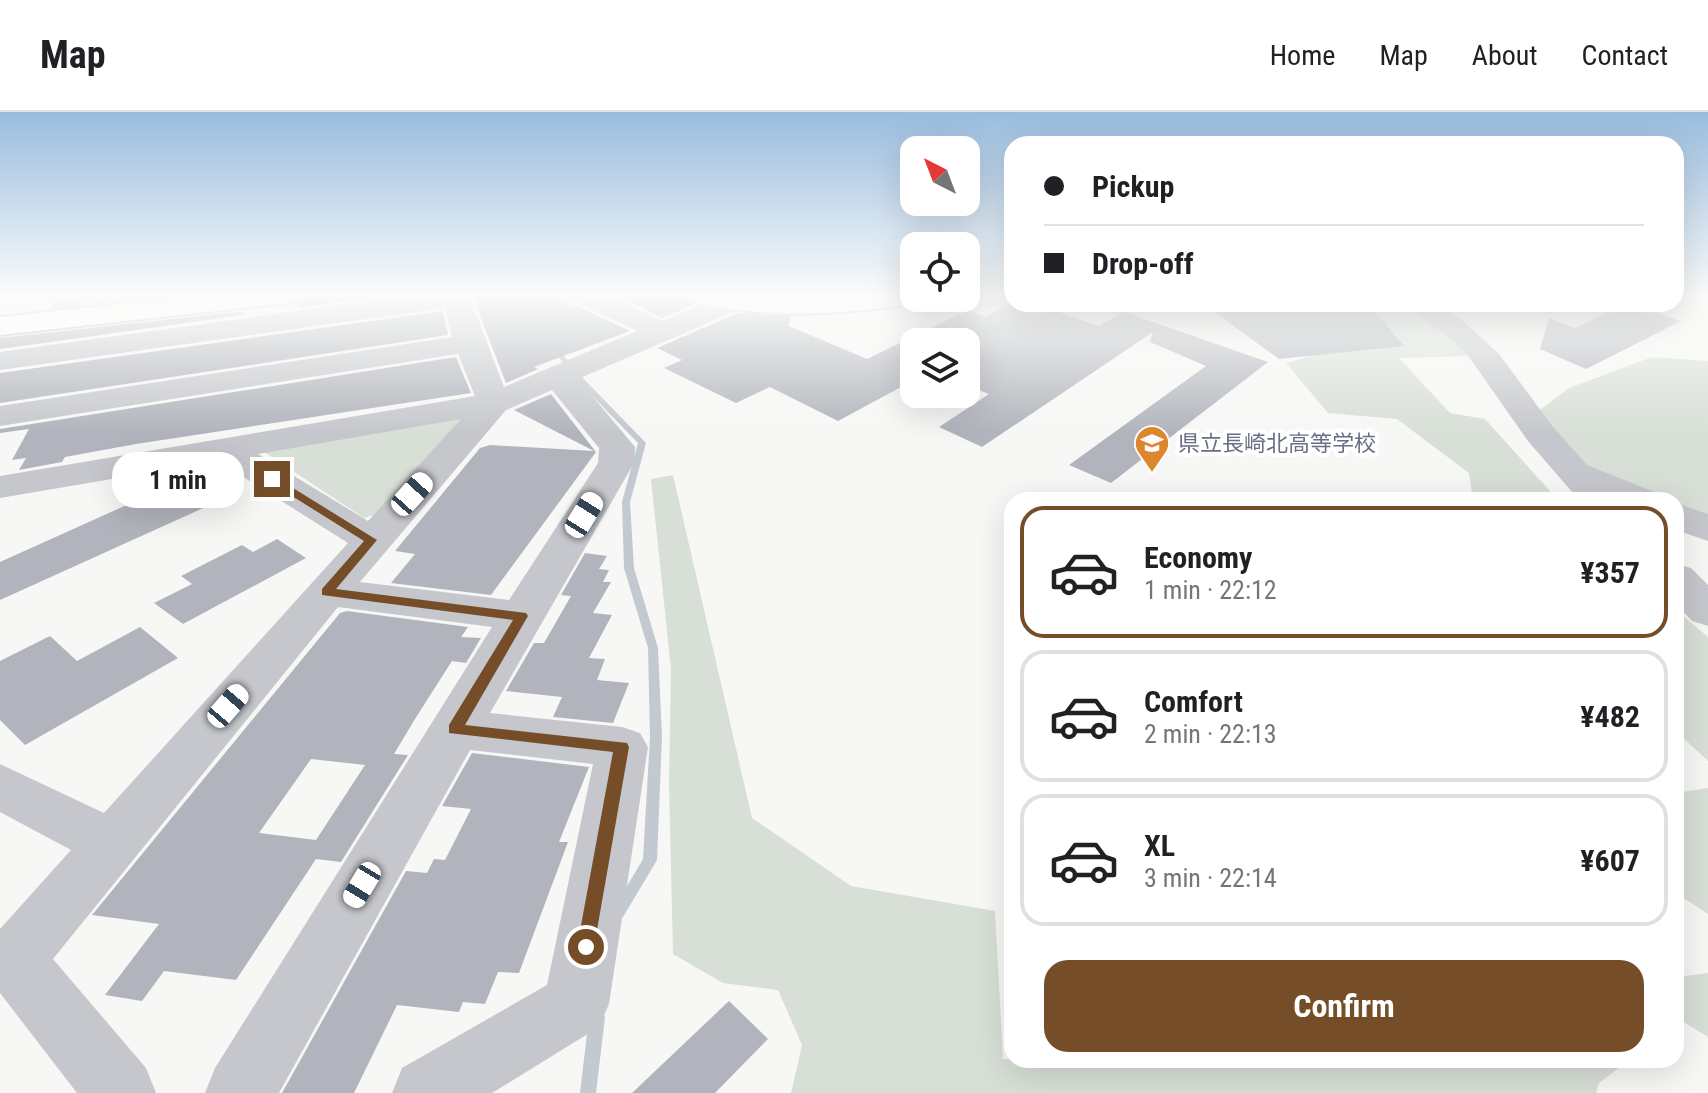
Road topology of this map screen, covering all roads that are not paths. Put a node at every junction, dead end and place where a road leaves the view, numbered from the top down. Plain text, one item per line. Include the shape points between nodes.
1 (144, 341) edge
2 (641, 341) edge
3 (1470, 341) edge
4 (469, 343) joint
5 (0, 361) edge
6 (558, 376) junction
7 (494, 403) junction
8 (0, 416) edge
9 (223, 448) junction
10 (1572, 471) junction
11 (0, 487) edge
12 (1592, 492) edge
13 (1621, 492) edge
14 (1684, 518) edge
15 (1708, 529) edge
16 (371, 540) junction
17 (1684, 586) edge
18 (327, 592) junction
19 (1708, 611) edge
20 (522, 616) junction
21 (455, 729) junction
22 (0, 786) edge
23 (111, 844) junction
24 (7, 965) edge
25 (121, 1093) edge
26 (240, 1093) edge
27 (427, 1093) edge

1 - 5 street
2 - 6 street
3 - 10 street via 1486,353 1524,412
4 - 7 street
4 - 8 street
6 - 7 street
6 - 20 street via 617,447 616,463
7 - 9 street
7 - 16 street
9 - 11 street
9 - 16 street
10 - 12 street
10 - 13 street
14 - 15 street
16 - 18 street
17 - 19 street
18 - 20 street
18 - 23 street
20 - 21 street
21 - 26 street
21 - 27 street via 622,747 576,1004
22 - 23 street
23 - 24 street
24 - 25 street

